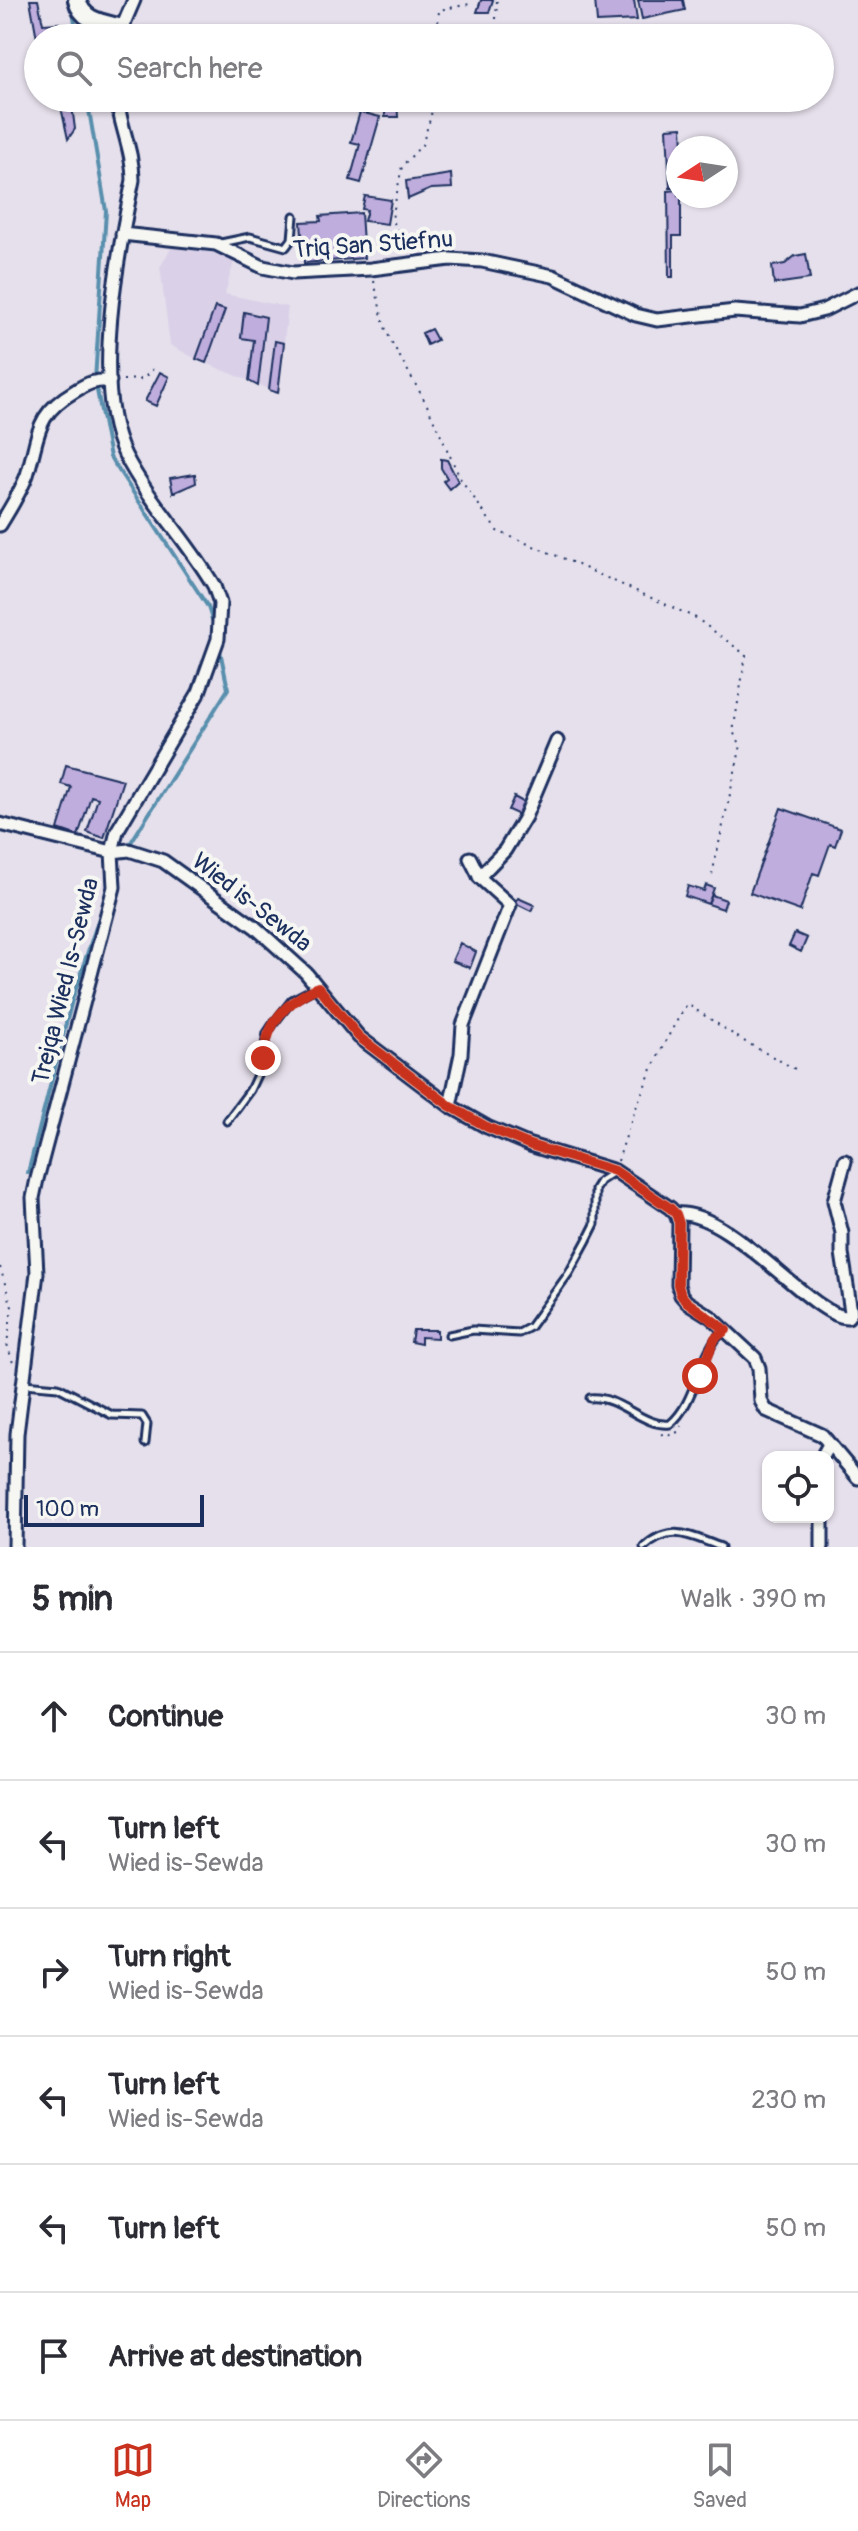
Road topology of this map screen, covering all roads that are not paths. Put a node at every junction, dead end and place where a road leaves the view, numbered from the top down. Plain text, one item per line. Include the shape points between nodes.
1 (77, 0) edge
2 (134, 0) edge
3 (100, 24) edge
4 (125, 24) edge
5 (119, 112) edge
6 (294, 216) dead end
7 (122, 234) junction
8 (216, 244) junction
9 (858, 293) edge
10 (110, 381) junction
11 (0, 525) edge
12 (557, 741) dead end
13 (0, 824) edge
14 (112, 852) junction
15 (470, 858) dead end
16 (479, 876) junction
17 (318, 987) junction
18 (450, 1106) junction
19 (227, 1121) dead end
20 (845, 1161) dead end
21 (615, 1171) junction
22 (676, 1214) junction
23 (726, 1330) junction
24 (449, 1335) dead end
25 (23, 1384) junction
26 (590, 1398) dead end
27 (145, 1443) dead end
28 (829, 1444) junction
29 (825, 1451) edge
30 (858, 1478) edge
31 (822, 1523) edge
32 (15, 1547) edge
33 (644, 1547) edge
34 (721, 1547) edge
35 (822, 1547) edge

1 - 3 street via 84,15
2 - 4 street
5 - 7 street, Trejqa Wied Is-Sewda via 133,162
6 - 8 lane via 286,247 250,237
7 - 8 street, Triq San Stiefnu
7 - 10 street, Trejqa Wied Is-Sewda via 111,310
8 - 9 street, Triq San Stiefnu via 278,272 465,259 553,276 657,320 735,311 800,316
10 - 11 street via 95,380 47,410 26,477
10 - 14 street, Trejqa Wied Is-Sewda via 111,410 125,455 206,572 220,603 218,639 199,692 117,831
12 - 16 street via 525,817 505,850
13 - 14 street, Wied is-Sewda
14 - 17 street, Wied is-Sewda via 129,850 163,861 255,927
14 - 25 street, Trejqa Wied Is-Sewda via 114,887 33,1198 37,1273
15 - 16 street
16 - 18 street via 510,905 463,1025
17 - 18 street, Wied is-Sewda via 359,1037
17 - 19 lane via 292,1000 271,1027 250,1090
18 - 21 street, Wied is-Sewda via 530,1145
20 - 22 street, Wied is-Sewda via 834,1201 850,1297 848,1317 817,1302 726,1232 690,1214
21 - 22 street, Wied is-Sewda
21 - 24 lane via 595,1189 595,1224 569,1273 527,1330
22 - 23 street via 681,1295
23 - 26 lane via 715,1338 700,1376 670,1424 659,1424 606,1398
23 - 28 street via 755,1358 766,1410 813,1430
25 - 27 lane via 58,1387 112,1415 142,1416 147,1424
25 - 32 street, Trejqa Wied Is-Sewda
28 - 29 street
28 - 30 street
31 - 35 street
33 - 34 lane via 653,1538 672,1533

